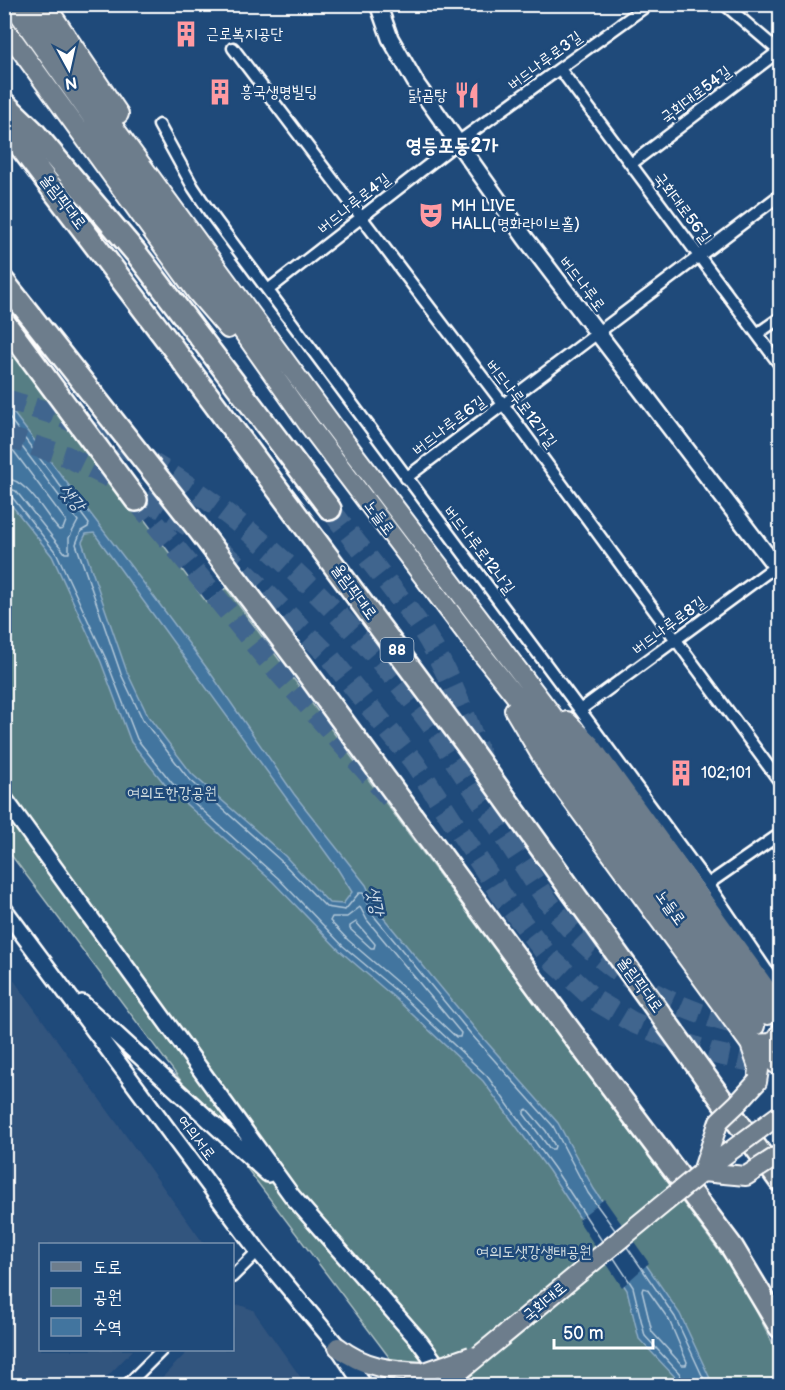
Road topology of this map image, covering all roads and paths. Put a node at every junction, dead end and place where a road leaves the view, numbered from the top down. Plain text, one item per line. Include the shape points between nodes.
1 (12, 4) edge
2 (28, 4) edge
3 (45, 4) edge
4 (378, 4) edge
5 (649, 4) edge
6 (724, 4) edge
7 (4, 27) edge
8 (233, 48) dead end
9 (780, 51) edge
10 (560, 69) junction
11 (4, 103) edge
12 (4, 125) edge
13 (159, 125) dead end
14 (458, 142) junction
15 (630, 164) junction
16 (780, 195) edge
17 (363, 217) junction
18 (699, 256) junction
19 (4, 282) edge
20 (268, 290) junction
21 (780, 318) edge
22 (4, 322) edge
23 (597, 333) junction
24 (757, 334) junction
25 (780, 365) edge
26 (503, 404) junction
27 (308, 424) junction
28 (334, 428) junction
29 (406, 478) junction
30 (136, 500) tunnel mouth
31 (330, 509) tunnel mouth
32 (779, 567) edge
33 (676, 639) junction
34 (478, 649) junction
35 (580, 710) junction
36 (780, 782) edge
37 (4, 798) edge
38 (780, 834) edge
39 (708, 884) junction
40 (4, 909) edge
41 (54, 977) junction
42 (780, 990) edge
43 (768, 1016) edge
44 (780, 1033) edge
45 (750, 1044) junction
46 (780, 1067) edge
47 (780, 1115) edge
48 (780, 1154) edge
49 (702, 1172) junction
50 (780, 1181) edge
51 (292, 1196) junction
52 (258, 1251) junction
53 (234, 1275) edge
54 (780, 1327) edge
55 (338, 1347) junction
56 (161, 1351) edge
57 (484, 1352) junction
58 (126, 1386) edge
59 (364, 1386) edge
60 (442, 1386) edge
61 (453, 1386) edge

1 - 27 main road, 노들로
2 - 28 main road, 노들로
3 - 28 main road via 130,130 232,268
4 - 14 main road, 버드나루로 via 390,38 417,85
5 - 10 street, 버드나루로3길
6 - 9 street, 국회대로54길
7 - 27 main road via 197,293
8 - 17 street, 버드나루로12가길
9 - 15 street, 국회대로54길
10 - 14 street, 버드나루로3길
10 - 15 street, 국회대로56길
11 - 31 highway via 32,130 136,253
12 - 50 highway, 올림픽대로 / 88 via 453,726
13 - 20 street, 버드나루로12나길 via 193,187
14 - 17 street, 버드나루로4길
14 - 23 main road, 버드나루로
15 - 18 street, 국회대로56길
16 - 18 street, 버드나루로6길
17 - 20 street, 버드나루로4길
17 - 26 street, 버드나루로12가길
18 - 23 street, 버드나루로6길
18 - 24 street, 국회대로56길
19 - 54 highway via 302,666 732,1247
20 - 29 street, 버드나루로12나길
21 - 24 street
22 - 30 highway
23 - 26 street, 버드나루로6길
23 - 32 main road, 버드나루로
24 - 25 street, 국회대로56길
26 - 29 street, 버드나루로6길
26 - 33 street, 버드나루로12가길
27 - 34 main road, 노들로
28 - 43 main road, 노들로 via 529,684
29 - 35 street, 버드나루로12나길
32 - 33 street, 버드나루로8길
33 - 35 street, 버드나루로8길
33 - 36 street, 버드나루로12가길
34 - 43 main road, 노들로
34 - 45 main road via 549,769
35 - 39 street, 버드나루로12나길
37 - 51 main road
38 - 39 street
39 - 42 street, 버드나루로12나길
40 - 41 main road, 여의서로
41 - 51 main road
41 - 52 main road, 여의서로
44 - 45 main road via 773,1043
45 - 46 main road
45 - 49 main road, bridge via 759,1070 757,1082 719,1121
47 - 49 main road, 국회대로, bridge
48 - 49 main road, bridge via 746,1176
49 - 57 main road, 국회대로, bridge
51 - 61 main road via 419,1341
52 - 53 street
52 - 55 main road, 여의서로
55 - 57 main road, bridge via 371,1365 425,1372
55 - 59 main road, 여의서로
56 - 58 street
57 - 60 main road, 국회대로, bridge

